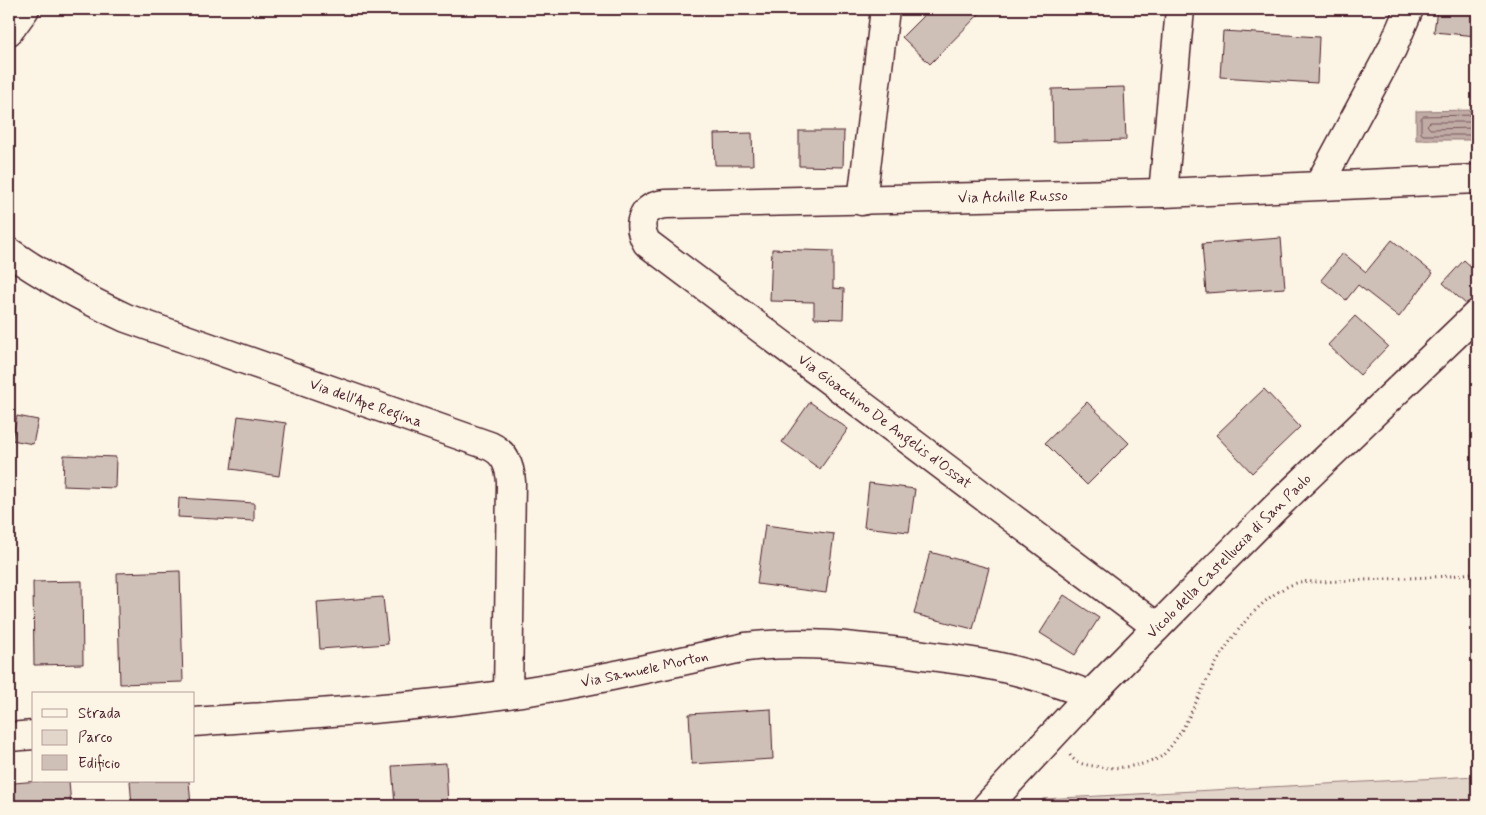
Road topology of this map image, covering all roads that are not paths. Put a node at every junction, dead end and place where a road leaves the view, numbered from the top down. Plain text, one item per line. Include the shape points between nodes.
1 (25, 9) edge
2 (885, 9) edge
3 (1180, 9) edge
4 (1409, 9) edge
5 (9, 30) edge
6 (1477, 179) edge
7 (1319, 185) junction
8 (1163, 193) junction
9 (862, 201) junction
10 (655, 205) joint
11 (9, 252) edge
12 (1477, 314) edge
13 (1158, 627) junction
14 (508, 694) junction
15 (1090, 695) junction
16 (195, 722) edge
17 (32, 735) edge
18 (9, 737) edge
19 (987, 806) edge

1 - 5 street
2 - 9 street
3 - 8 street
4 - 7 street via 1392,49
6 - 7 street, Via Achille Russo
7 - 8 street, Via Achille Russo
8 - 9 street, Via Achille Russo
9 - 10 street, Via Achille Russo
10 - 13 street, Via Gioacchino De Angelis d'Ossat via 641,222 647,242
11 - 14 street, Via dell'Ape Regina via 69,290 126,318 499,451 508,464 511,482
12 - 13 street, Vicolo della Castelluccia di San Paolo via 1274,509
13 - 15 street, Vicolo della Castelluccia di San Paolo
14 - 15 street, Via Samuele Morton via 746,647 810,643 995,666
14 - 16 street, Via Samuele Morton
15 - 19 street, Vicolo della Castelluccia di San Paolo
17 - 18 street

